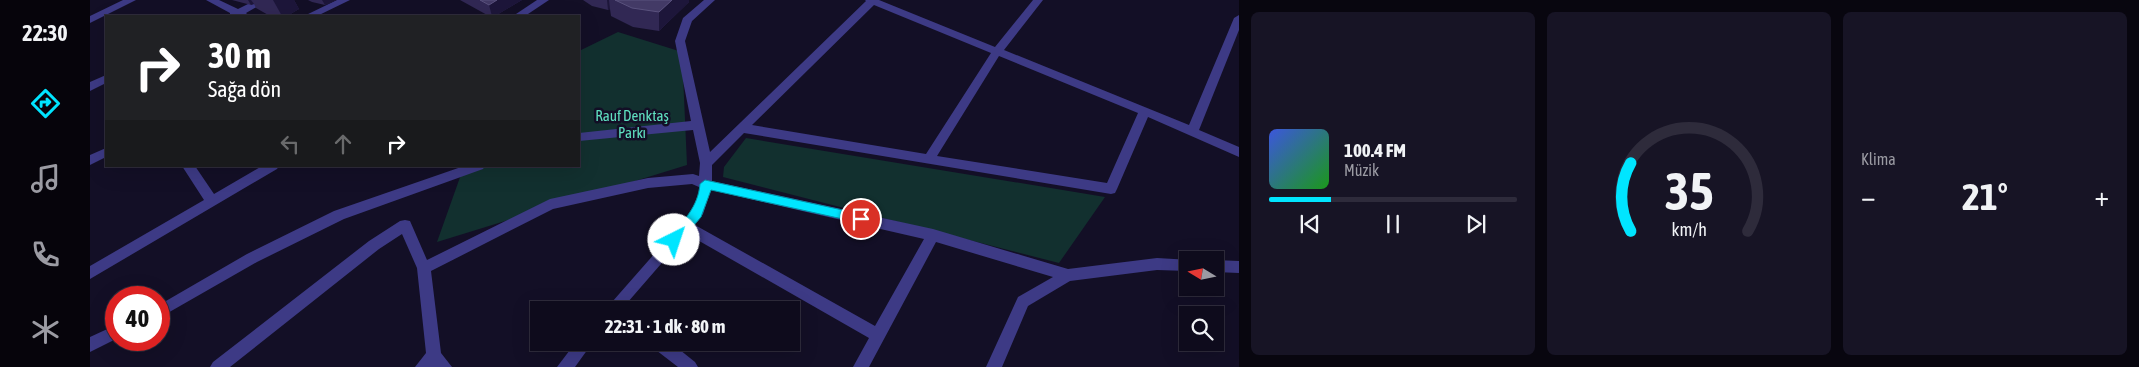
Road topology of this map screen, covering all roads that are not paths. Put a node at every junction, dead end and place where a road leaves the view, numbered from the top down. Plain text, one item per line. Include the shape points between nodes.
1 (131, 0) edge
2 (212, 0) edge
3 (264, 0) edge
4 (345, 0) edge
5 (544, 0) edge
6 (710, 0) edge
7 (872, 0) edge
8 (1038, 0) edge
9 (238, 15) edge
10 (311, 15) edge
11 (520, 15) edge
12 (1239, 18) edge
13 (90, 20) edge
14 (997, 51) junction
15 (105, 79) edge
16 (90, 87) edge
17 (1145, 111) junction
18 (698, 125) junction
19 (743, 128) junction
20 (1192, 132) junction
21 (580, 137) edge
22 (105, 152) edge
23 (1239, 152) edge
24 (929, 159) junction
25 (90, 160) edge
26 (706, 163) junction
27 (189, 167) edge
28 (271, 167) edge
29 (476, 167) edge
30 (705, 184) junction
31 (212, 202) junction
32 (686, 226) junction
33 (933, 235) junction
34 (1179, 265) edge
35 (1224, 266) edge
36 (1239, 267) edge
37 (424, 268) junction
38 (90, 273) edge
39 (1068, 275) junction
40 (621, 301) edge
41 (170, 306) edge
42 (878, 336) junction
43 (105, 338) edge
44 (90, 345) edge
45 (578, 351) edge
46 (670, 351) edge
47 (439, 362) edge
48 (218, 367) edge
49 (422, 367) edge
50 (565, 367) edge
51 (690, 367) edge
52 (861, 367) edge
53 (994, 367) edge

1 - 13 street
2 - 9 street
3 - 9 street
4 - 10 street
5 - 11 street
6 - 18 street via 687,20 680,41
7 - 14 street
7 - 19 street
8 - 14 street
12 - 20 street
14 - 17 street
14 - 24 street
15 - 16 street
17 - 20 street
17 - 24 street via 1111,189
18 - 21 street
18 - 26 street
19 - 24 street
19 - 26 street
20 - 23 street
22 - 25 street
26 - 30 street
27 - 31 street
28 - 31 street
29 - 41 street via 339,215 252,258
30 - 32 street via 705,194 697,214
30 - 33 street
30 - 37 street via 693,179 648,183 550,204
31 - 38 street
32 - 40 street
32 - 42 street
33 - 39 street
33 - 42 street
34 - 39 street via 1157,264
35 - 36 street
37 - 47 street
37 - 48 street via 405,225 374,245
39 - 53 street via 1023,302
42 - 52 street
43 - 44 street
45 - 50 street
46 - 51 street
47 - 49 street

